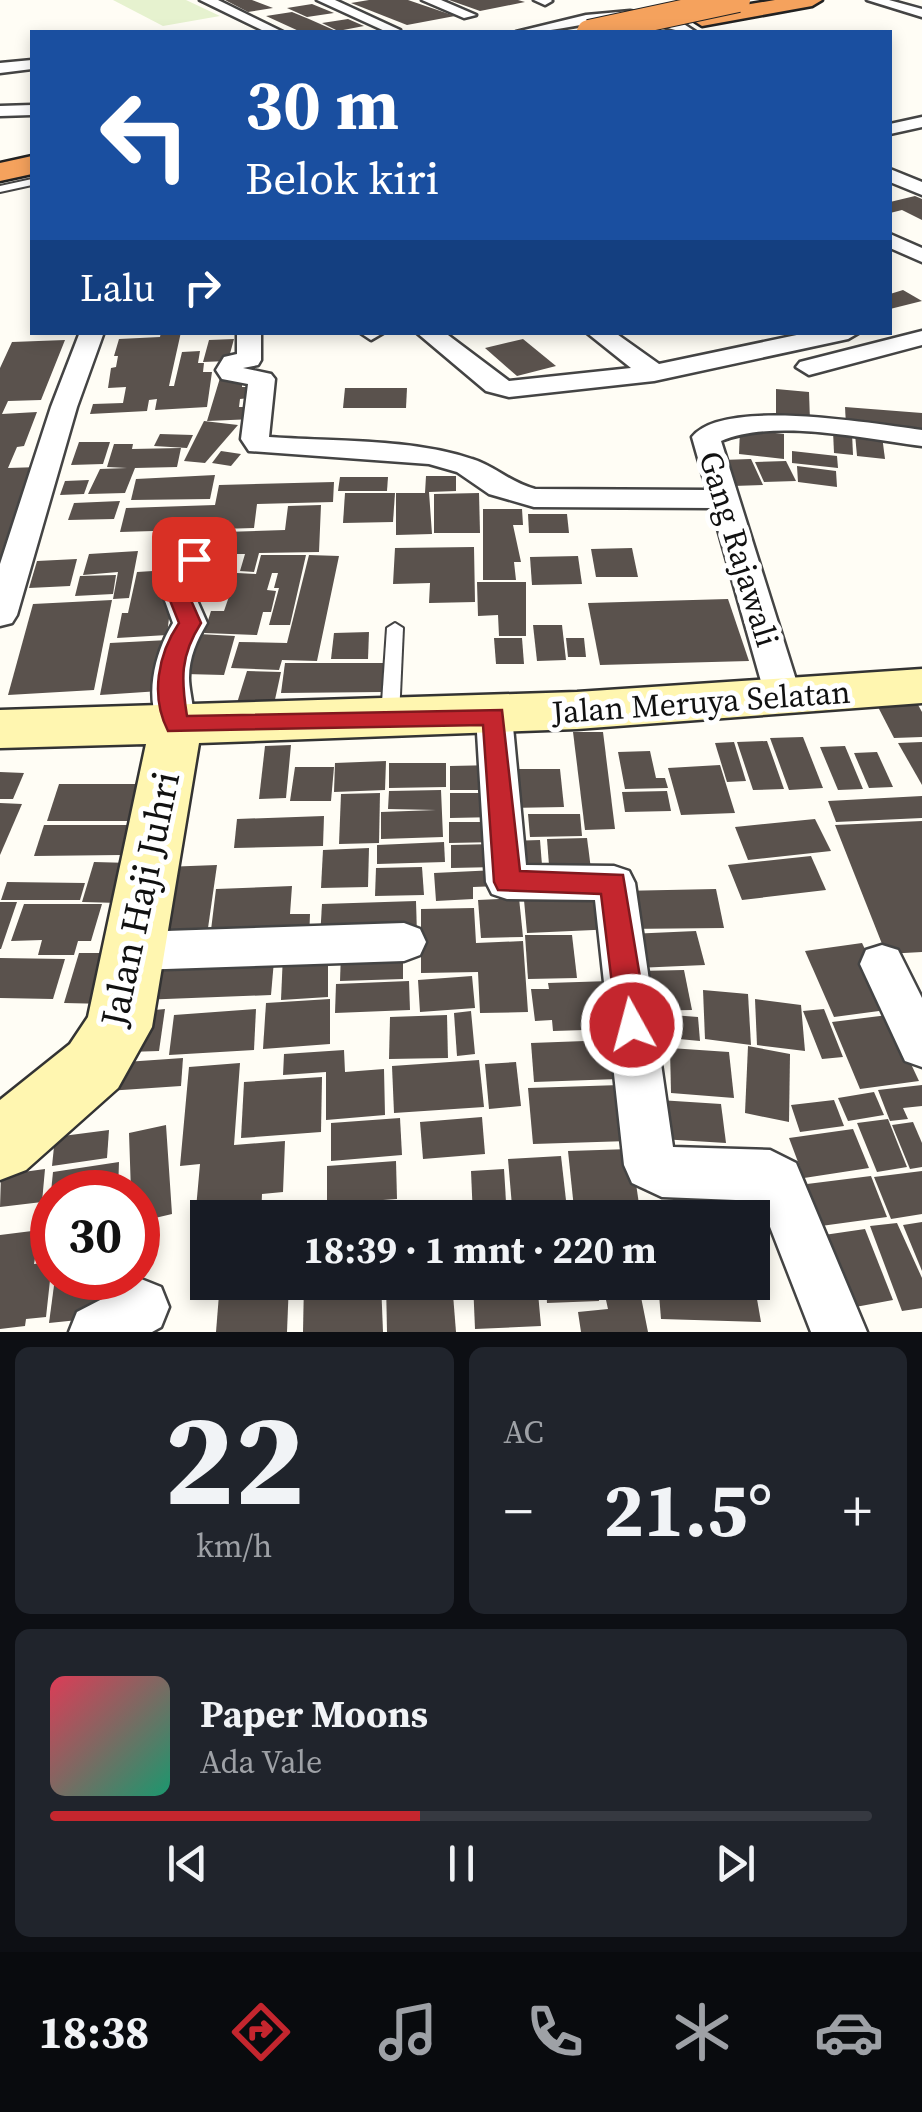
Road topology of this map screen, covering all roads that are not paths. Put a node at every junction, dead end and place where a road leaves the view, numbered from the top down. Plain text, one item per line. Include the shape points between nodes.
1 (207, 0) edge
2 (429, 0) edge
3 (738, 0) edge
4 (788, 0) edge
5 (812, 0) edge
6 (874, 0) edge
7 (907, 0) edge
8 (330, 1) edge
9 (922, 4) edge
10 (922, 13) edge
11 (469, 15) dead end
12 (242, 16) junction
13 (211, 22) dead end
14 (696, 26) edge
15 (272, 30) edge
16 (392, 30) dead end
17 (534, 30) edge
18 (597, 30) edge
19 (657, 30) edge
20 (30, 65) edge
21 (0, 68) edge
22 (30, 110) edge
23 (0, 112) edge
24 (922, 122) edge
25 (896, 128) edge
26 (922, 134) edge
27 (30, 152) edge
28 (0, 158) edge
29 (30, 165) edge
30 (0, 172) edge
31 (892, 176) edge
32 (30, 182) edge
33 (0, 189) edge
34 (922, 189) edge
35 (892, 241) edge
36 (922, 256) edge
37 (922, 314) edge
38 (892, 322) edge
39 (91, 335) edge
40 (250, 335) edge
41 (432, 335) edge
42 (602, 335) edge
43 (763, 335) edge
44 (836, 335) edge
45 (922, 338) edge
46 (783, 348) junction
47 (809, 367) dead end
48 (654, 373) junction
49 (922, 438) edge
50 (723, 499) junction
51 (194, 559) dead end
52 (0, 615) edge
53 (395, 628) dead end
54 (922, 686) edge
55 (784, 699) junction
56 (390, 716) junction
57 (494, 716) junction
58 (176, 725) junction
59 (0, 729) edge
60 (404, 942) dead end
61 (136, 951) junction
62 (882, 964) dead end
63 (922, 1046) edge
64 (0, 1146) edge
65 (839, 1332) edge

1 - 12 street
2 - 11 street
3 - 18 highway, bridge
4 - 14 highway
5 - 14 highway
6 - 10 street
7 - 9 street
8 - 16 street
12 - 13 street
12 - 15 street
14 - 17 street via 630,14
14 - 19 highway
20 - 21 street
22 - 23 street
24 - 25 street
25 - 26 street
27 - 28 highway
29 - 30 highway
31 - 34 street
32 - 33 lane
35 - 36 street
37 - 38 street
39 - 52 street
40 - 50 street via 248,360 233,362 229,370 262,379 259,445 430,456 534,498
41 - 48 street via 505,389
42 - 48 street
43 - 46 street
44 - 46 street
45 - 47 street
46 - 48 street
49 - 50 street, Gang Rajawali via 781,424 710,434 705,441
50 - 55 street, Gang Rajawali
51 - 58 street via 180,598 190,623 169,670
53 - 56 lane
54 - 55 main road, Jalan Meruya Selatan
55 - 57 main road, Jalan Meruya Selatan
56 - 57 main road, Jalan Meruya Selatan
56 - 58 main road, Jalan Meruya Selatan
57 - 65 street via 508,882 614,883 650,1165 662,1172 778,1180
58 - 59 main road, Jalan Meruya Selatan
58 - 61 main road, Jalan Haji Juhri
60 - 61 street
61 - 64 main road, Jalan Haji Juhri via 108,1047
62 - 63 street

